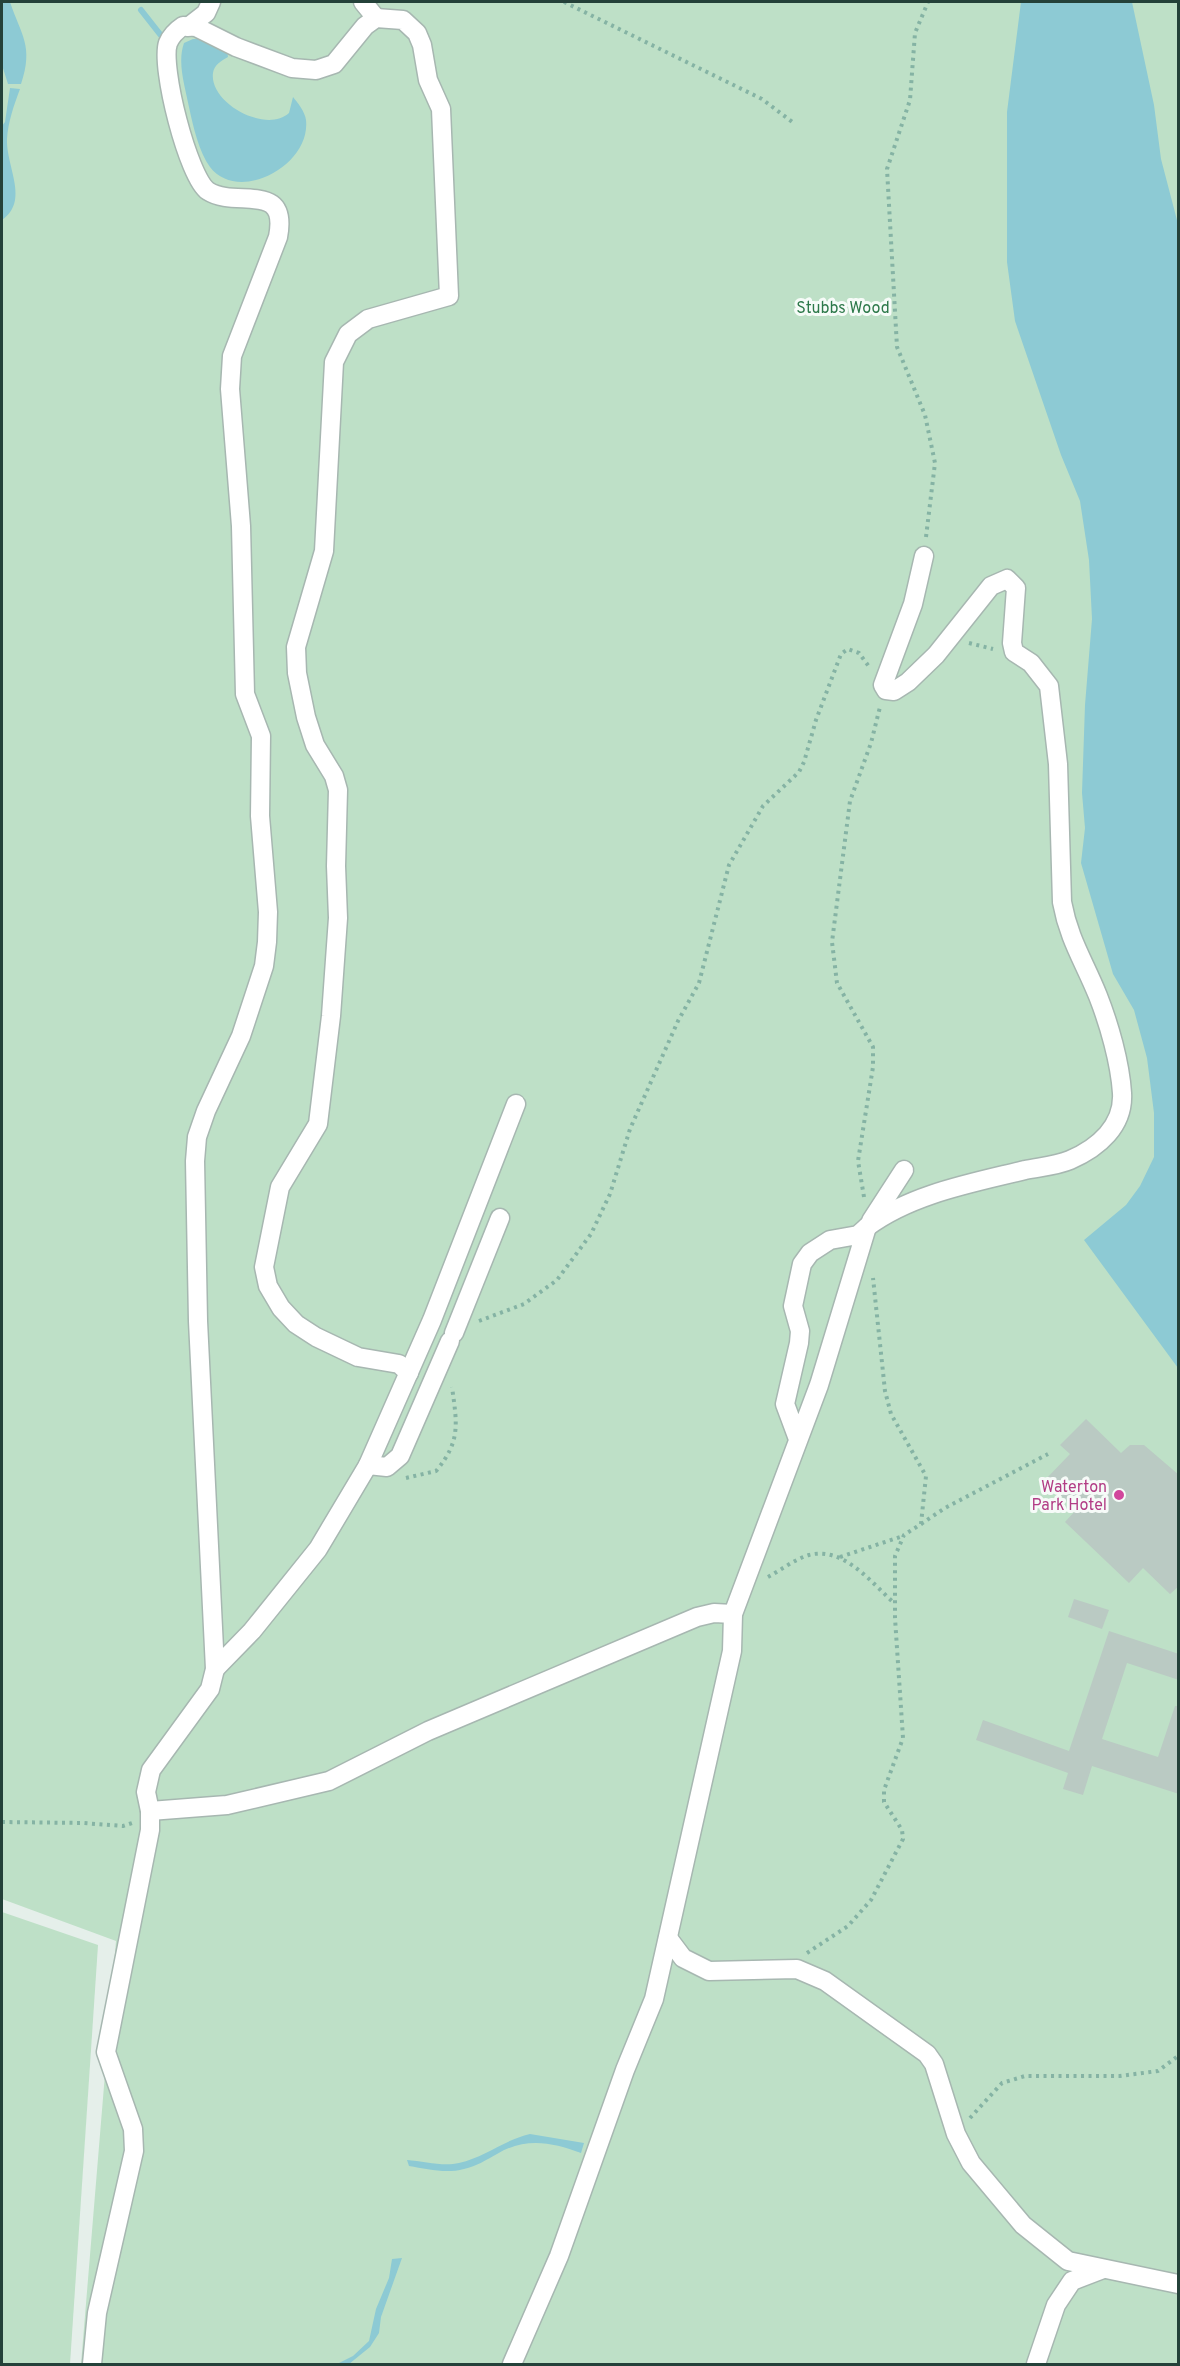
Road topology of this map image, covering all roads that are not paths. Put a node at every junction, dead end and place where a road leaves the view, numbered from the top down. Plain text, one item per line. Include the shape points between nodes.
1 (211, 2) edge
2 (363, 2) edge
3 (376, 18) junction
4 (188, 27) junction
5 (924, 556) road end
6 (516, 1104) dead end
7 (904, 1170) dead end
8 (500, 1218) dead end
9 (867, 1227) junction
10 (409, 1373) junction
11 (798, 1439) junction
12 (368, 1465) junction
13 (732, 1614) junction
14 (215, 1669) junction
15 (150, 1814) junction
16 (668, 1938) junction
17 (1103, 2269) junction
18 (1179, 2284) edge
19 (92, 2364) edge
20 (512, 2364) edge
21 (1036, 2364) edge

1 - 4 lane via 206,13
2 - 3 lane
3 - 4 lane via 334,64 316,70 292,68
3 - 10 lane via 403,20 417,33 428,80 441,108 449,296 368,319 348,334 334,362 324,551 296,647 306,717 338,790 338,918 331,1016 318,1124 280,1187 264,1267 268,1286 281,1308 297,1324 358,1357 399,1364
4 - 14 lane via 183,26 172,36 167,57 173,101 194,173 208,190 228,197 261,199 277,210 280,219 278,237 232,356 230,389 241,526 242,662 245,694 261,736 260,816 268,912 264,966 241,1036 206,1111 197,1137 195,1161 198,1332
5 - 9 lane via 913,604 883,685 890,692 899,689 950,639 991,585 1007,579 1016,588 1014,652 1031,663 1049,686 1058,764 1062,902 1073,946 1098,996 1122,1092 1118,1122 1105,1138 1070,1160 926,1197
6 - 10 lane
7 - 9 lane
8 - 12 lane via 400,1456 387,1467
9 - 11 lane via 819,1385
9 - 11 lane via 858,1235 830,1240 810,1253 802,1264 793,1305 799,1343 785,1404
10 - 12 lane
11 - 13 lane
12 - 14 lane via 318,1549 252,1631
13 - 15 lane via 714,1612 697,1617 513,1693 330,1781 227,1805
13 - 16 lane via 732,1651
14 - 15 lane via 210,1689 151,1770 146,1792
15 - 19 lane via 106,2052 133,2129 135,2151 97,2313
16 - 17 lane via 683,1958 709,1971 797,1970 825,1981 927,2054 956,2134 971,2163 1023,2225 1068,2261
16 - 20 lane via 654,1999 579,2205
17 - 18 lane
17 - 21 lane via 1072,2281 1056,2305

